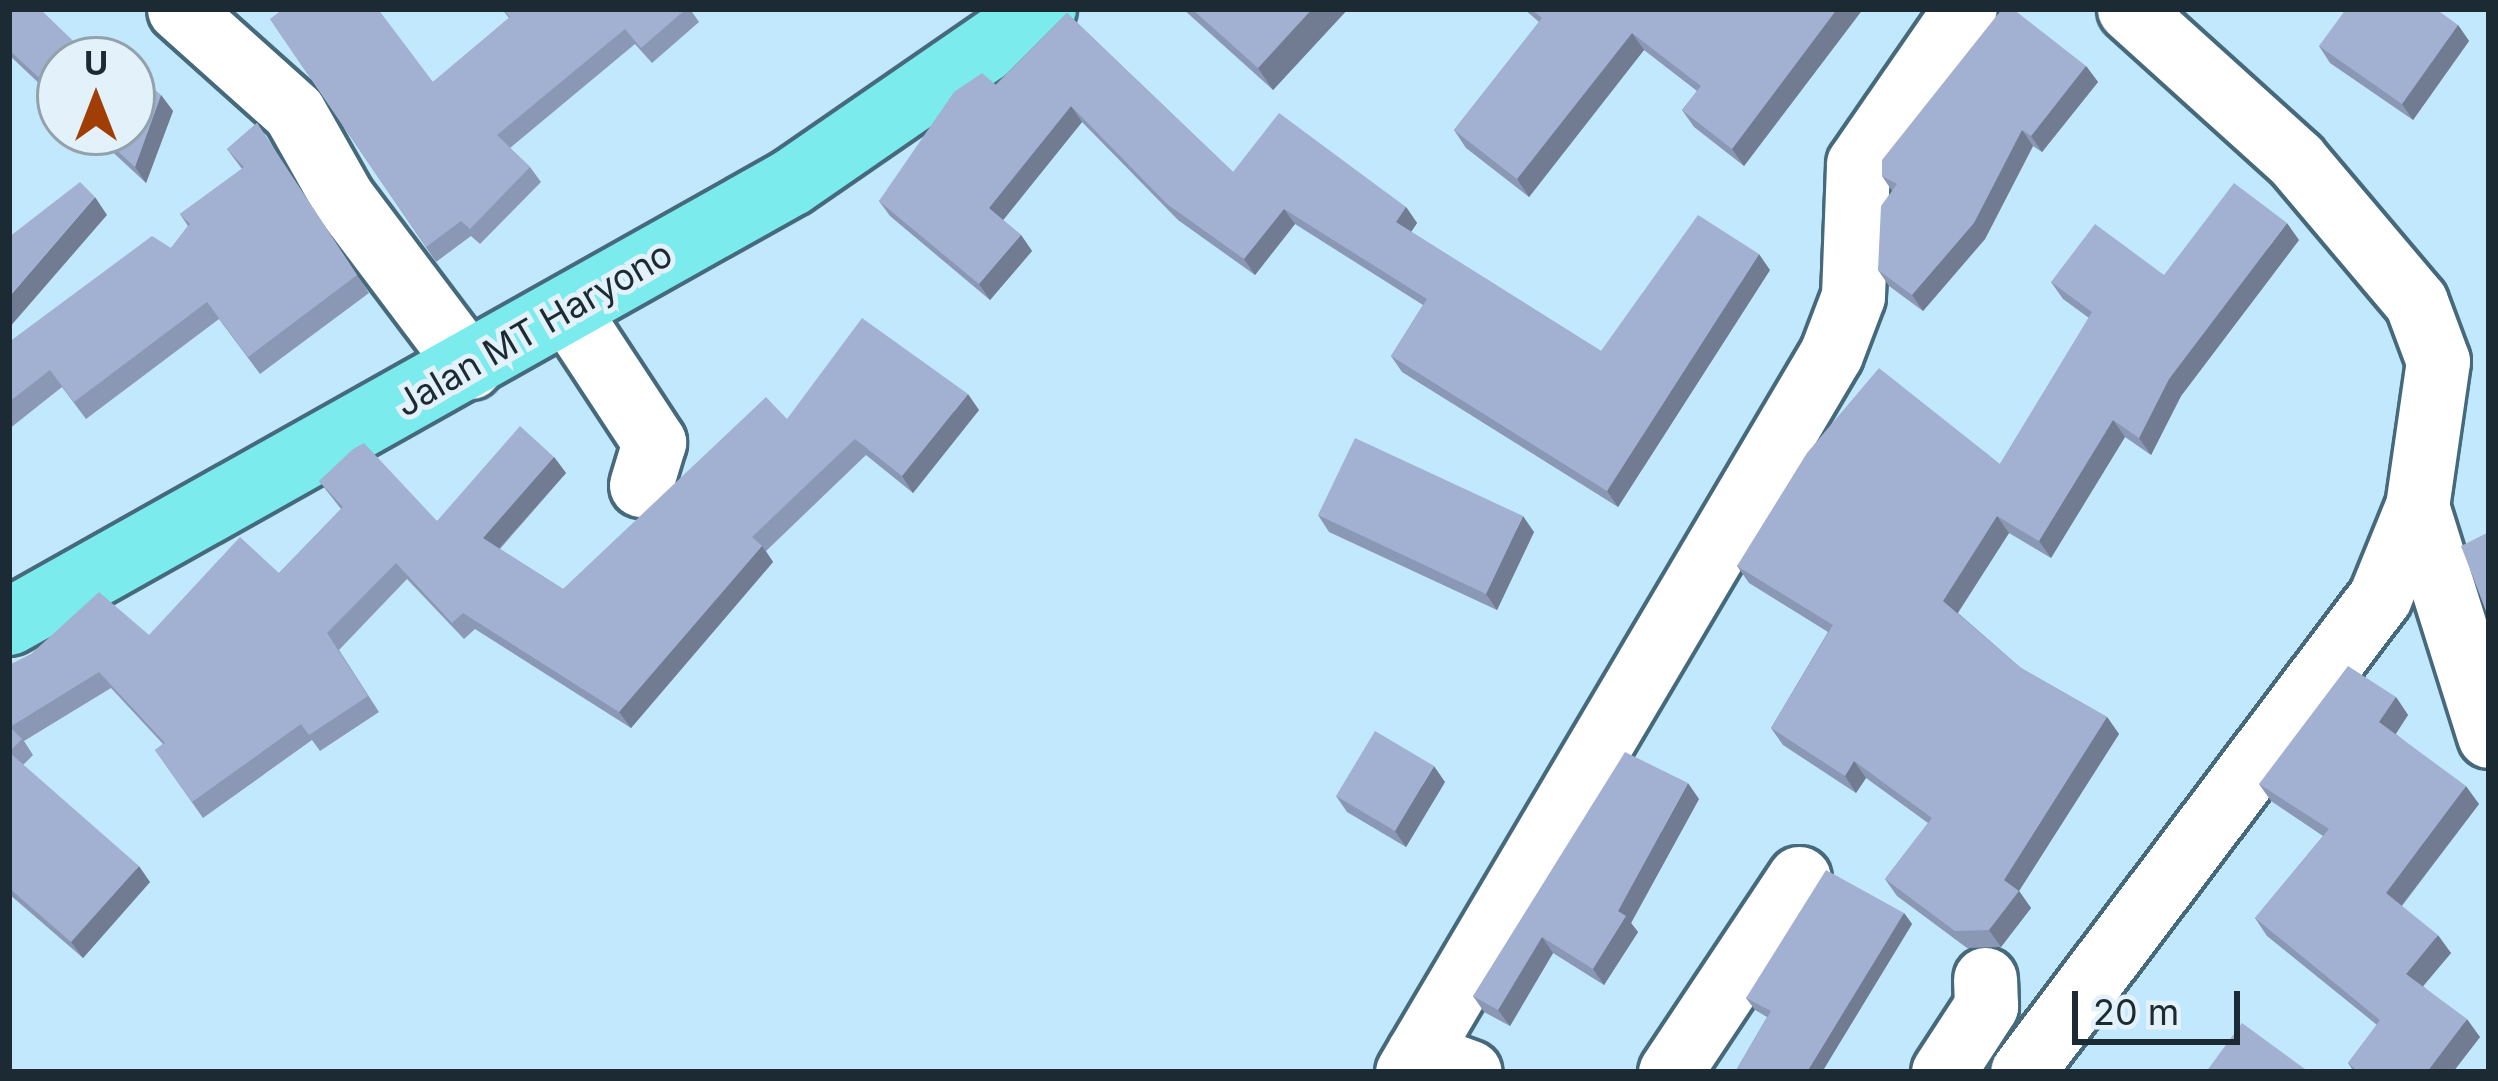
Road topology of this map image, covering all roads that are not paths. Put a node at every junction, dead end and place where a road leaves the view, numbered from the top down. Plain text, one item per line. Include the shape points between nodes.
1 (179, 9) edge
2 (1043, 9) edge
3 (1965, 9) edge
4 (2128, 9) edge
5 (568, 311) junction
6 (470, 367) junction
7 (641, 485) dead end
8 (2417, 506) junction
9 (9, 622) edge
10 (2488, 730) edge
11 (1799, 878) dead end
12 (1985, 979) dead end
13 (1432, 1066) edge
14 (1670, 1072) edge
15 (1943, 1072) edge
16 (2022, 1072) edge

1 - 6 street via 294,112 342,197
2 - 5 main road, Jalan MT Haryono via 792,182
3 - 13 street via 1858,164 1853,296 1832,355
4 - 8 street via 2296,160 2416,302 2438,361
5 - 6 main road, Jalan MT Haryono
5 - 7 street via 654,442
6 - 9 main road, Jalan MT Haryono
8 - 10 street
8 - 16 street via 2380,597
11 - 14 street
12 - 15 street via 1986,1006

